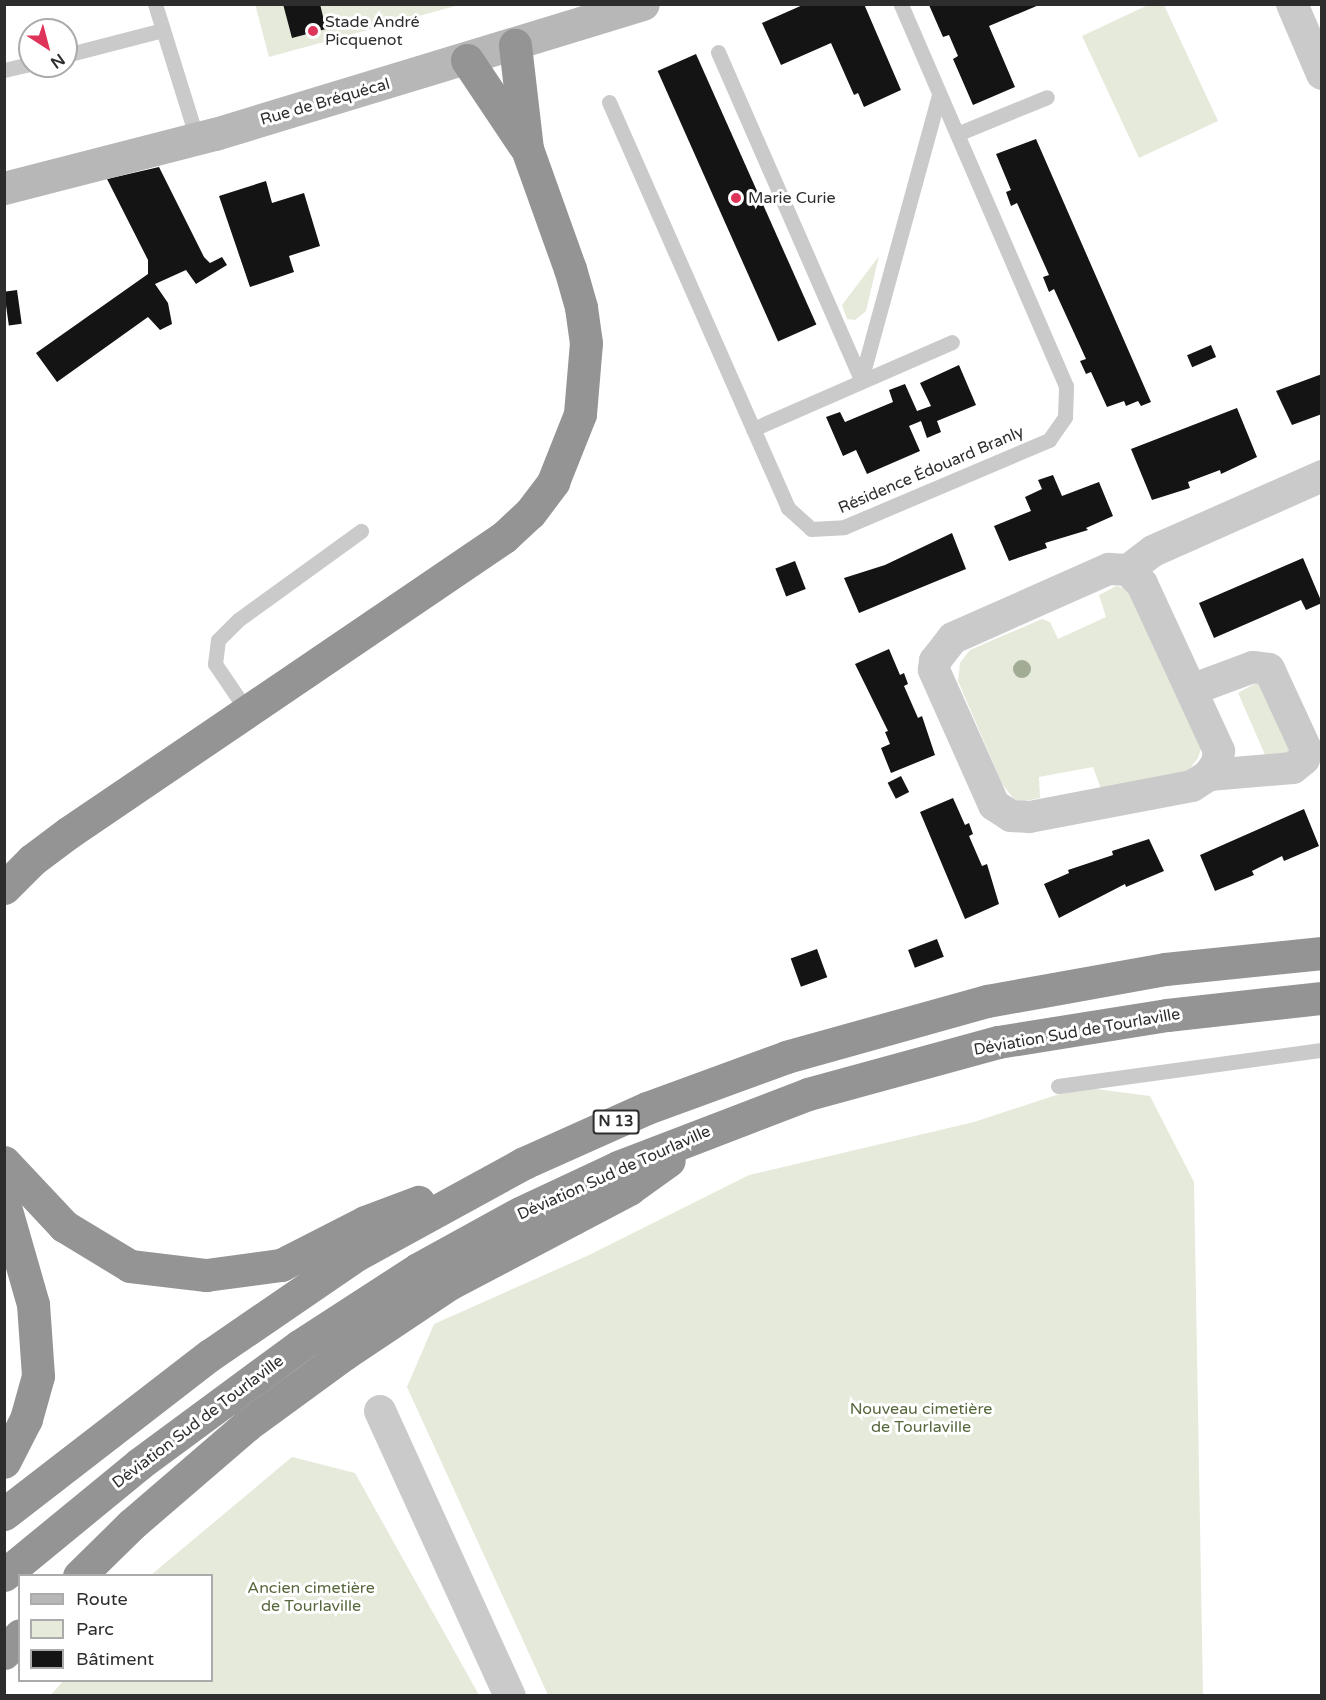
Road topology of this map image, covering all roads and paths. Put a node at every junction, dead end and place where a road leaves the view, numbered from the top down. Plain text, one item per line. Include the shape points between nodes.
1 (155, 4) edge
2 (643, 4) edge
3 (901, 4) edge
4 (1292, 4) edge
5 (163, 30) junction
6 (514, 45) junction
7 (78, 52) edge
8 (718, 52) dead end
9 (467, 60) junction
10 (1322, 74) edge
11 (939, 94) junction
12 (1047, 97) dead end
13 (609, 102) dead end
14 (957, 134) junction
15 (197, 139) junction
16 (527, 149) junction
17 (4, 188) edge
18 (952, 342) dead end
19 (861, 380) junction
20 (753, 429) junction
21 (1322, 476) edge
22 (361, 531) dead end
23 (1128, 570) junction
24 (1191, 690) junction
25 (247, 711) junction
26 (1209, 775) junction
27 (4, 888) edge
28 (1322, 953) edge
29 (1322, 998) edge
30 (1322, 1050) edge
31 (1058, 1086) dead end
32 (711, 1130) junction
33 (4, 1162) edge
34 (524, 1163) junction
35 (4, 1203) edge
36 (380, 1411) dead end
37 (4, 1462) edge
38 (4, 1514) edge
39 (80, 1574) edge
40 (4, 1575) edge
41 (18, 1637) edge
42 (4, 1653) edge
43 (510, 1695) edge

1 - 5 lane
2 - 6 street, Rue de Bréquécal
3 - 11 lane
4 - 10 street
5 - 7 lane
5 - 15 lane
6 - 9 street, Rue de Bréquécal
6 - 16 highway
8 - 19 lane
9 - 15 street, Rue de Bréquécal
9 - 16 highway
11 - 14 lane
11 - 19 lane
12 - 14 lane
13 - 20 lane, Résidence Édouard Branly
14 - 20 lane, Résidence Édouard Branly via 1066,386 1065,417 1049,440 844,527 826,530 811,529 788,507
15 - 17 street, Rue de Bréquécal
16 - 25 highway via 573,278 586,343 580,414 554,482 530,513 504,537
18 - 19 lane
19 - 20 lane
21 - 23 street via 1153,551
22 - 25 lane via 238,620 218,640 213,652 215,664
23 - 24 street via 1142,584
23 - 26 street via 1109,569 953,638 939,652 934,670 994,805 1011,816 1029,817 1192,786
24 - 26 street via 1219,751
24 - 26 street via 1253,667 1269,669 1306,749 1304,759 1293,768
25 - 27 highway via 68,833
28 - 34 highway, N 13 via 1165,969 987,1001 786,1057 647,1108
29 - 32 highway, Déviation Sud de Tourlaville / N 13 via 1167,1015 998,1042 808,1094
30 - 31 lane
32 - 39 highway via 628,1189 448,1284 344,1354 247,1425
32 - 40 highway, Déviation Sud de Tourlaville / N 13 via 520,1212 408,1276 299,1346 158,1450
33 - 34 highway via 64,1226 130,1266 206,1275 281,1265 365,1221
34 - 38 highway, N 13 via 356,1255 210,1355
35 - 37 highway via 33,1304 38,1376 26,1419
36 - 43 street
41 - 42 highway

